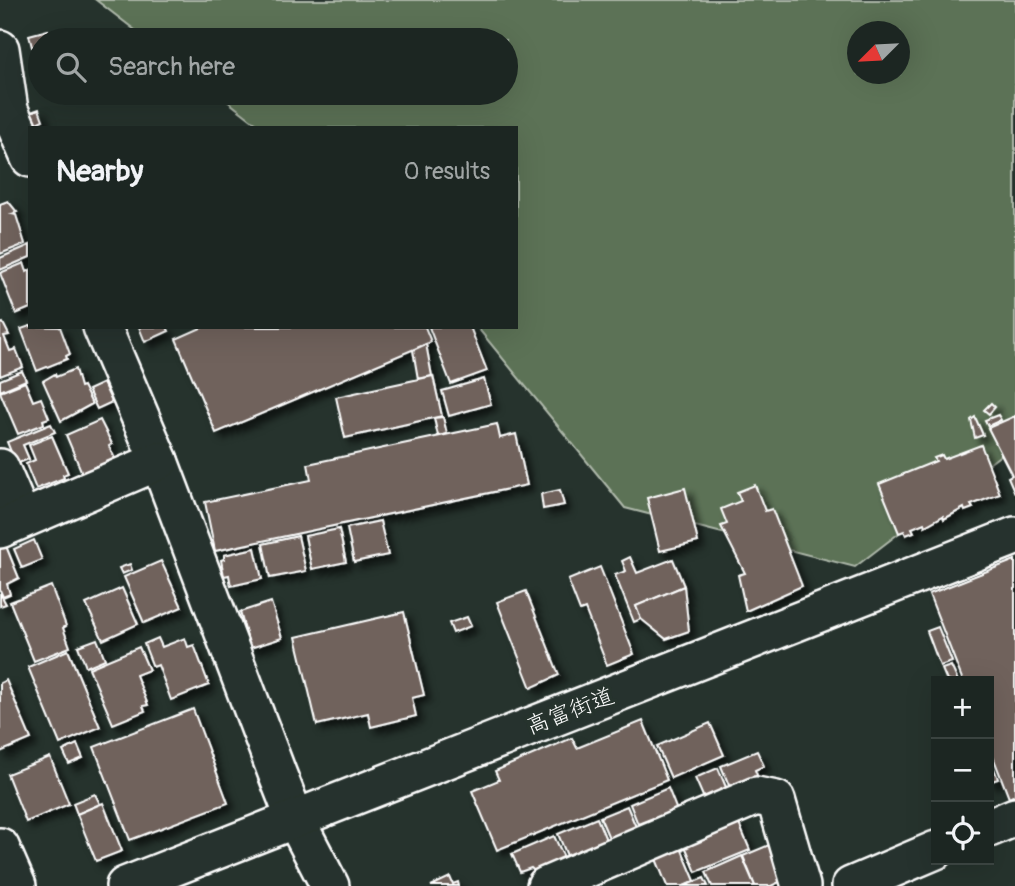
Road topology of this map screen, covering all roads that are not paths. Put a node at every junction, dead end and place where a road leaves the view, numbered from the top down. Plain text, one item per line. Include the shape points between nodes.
1 (0, 50) edge
2 (5, 110) edge
3 (28, 154) edge
4 (103, 329) edge
5 (159, 461) junction
6 (0, 468) edge
7 (11, 524) edge
8 (1015, 536) edge
9 (1015, 817) edge
10 (295, 818) junction
11 (994, 826) edge
12 (0, 847) edge
13 (931, 852) edge
14 (17, 886) edge
15 (125, 886) edge
16 (330, 886) edge
17 (546, 886) edge
18 (801, 886) edge
19 (851, 886) edge

1 - 2 street
2 - 3 street
4 - 5 street
5 - 7 street
5 - 10 street
6 - 7 street
8 - 10 street, 高富街道
9 - 11 street
10 - 15 street, 高富街道
10 - 16 street
12 - 14 street
13 - 19 street
17 - 18 street via 756,796 776,800

